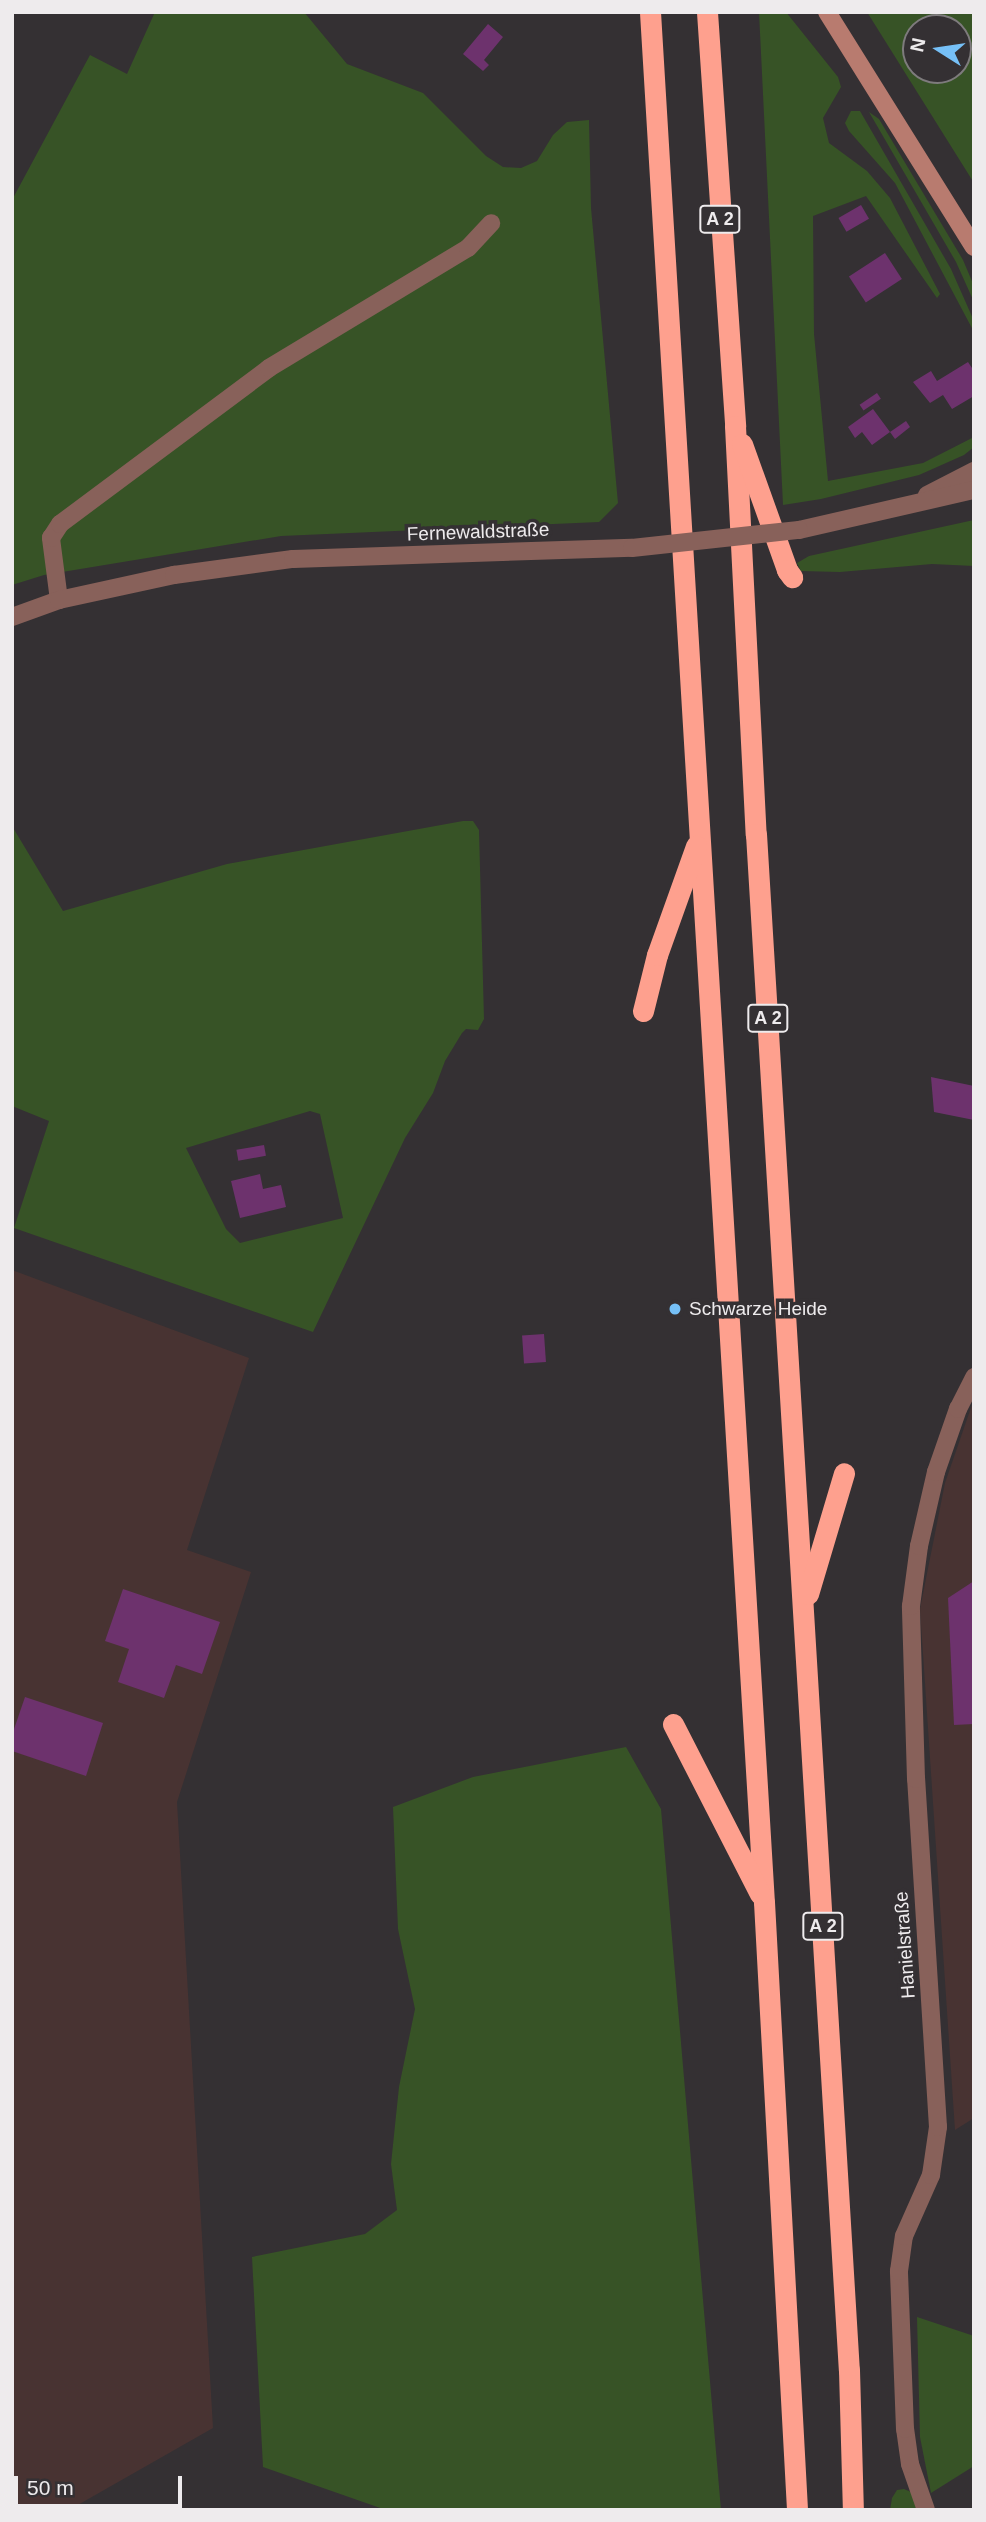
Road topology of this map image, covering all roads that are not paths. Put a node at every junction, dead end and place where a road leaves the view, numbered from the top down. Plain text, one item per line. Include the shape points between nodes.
1 (650, 12) edge
2 (708, 12) edge
3 (827, 12) edge
4 (491, 223) dead end
5 (974, 247) edge
6 (735, 426) junction
7 (974, 471) edge
8 (974, 490) edge
9 (900, 510) junction
10 (792, 577) dead end
11 (59, 600) junction
12 (12, 617) edge
13 (700, 837) junction
14 (643, 1011) dead end
15 (974, 1377) edge
16 (844, 1473) dead end
17 (804, 1609) junction
18 (673, 1724) dead end
19 (764, 1902) junction
20 (797, 2510) edge
21 (853, 2510) edge
22 (926, 2510) edge

1 - 13 highway
2 - 6 highway, A 2
3 - 5 main road
4 - 11 street via 468,248 269,368 60,524 51,538
6 - 10 highway
6 - 17 highway, A 2
7 - 9 street, Fernewaldstraße
8 - 9 street, Fernewaldstraße
9 - 11 street, Fernewaldstraße, bridge via 799,530 632,548 293,559 174,575
11 - 12 street, Fernewaldstraße
13 - 14 highway via 657,955
13 - 19 highway
15 - 22 street, Hanielstraße via 936,1472 911,1606 916,1779 938,2127 931,2175 904,2236 899,2271 905,2429 910,2464
16 - 17 highway
17 - 21 highway, A 2 via 849,2370
18 - 19 highway
19 - 20 highway

